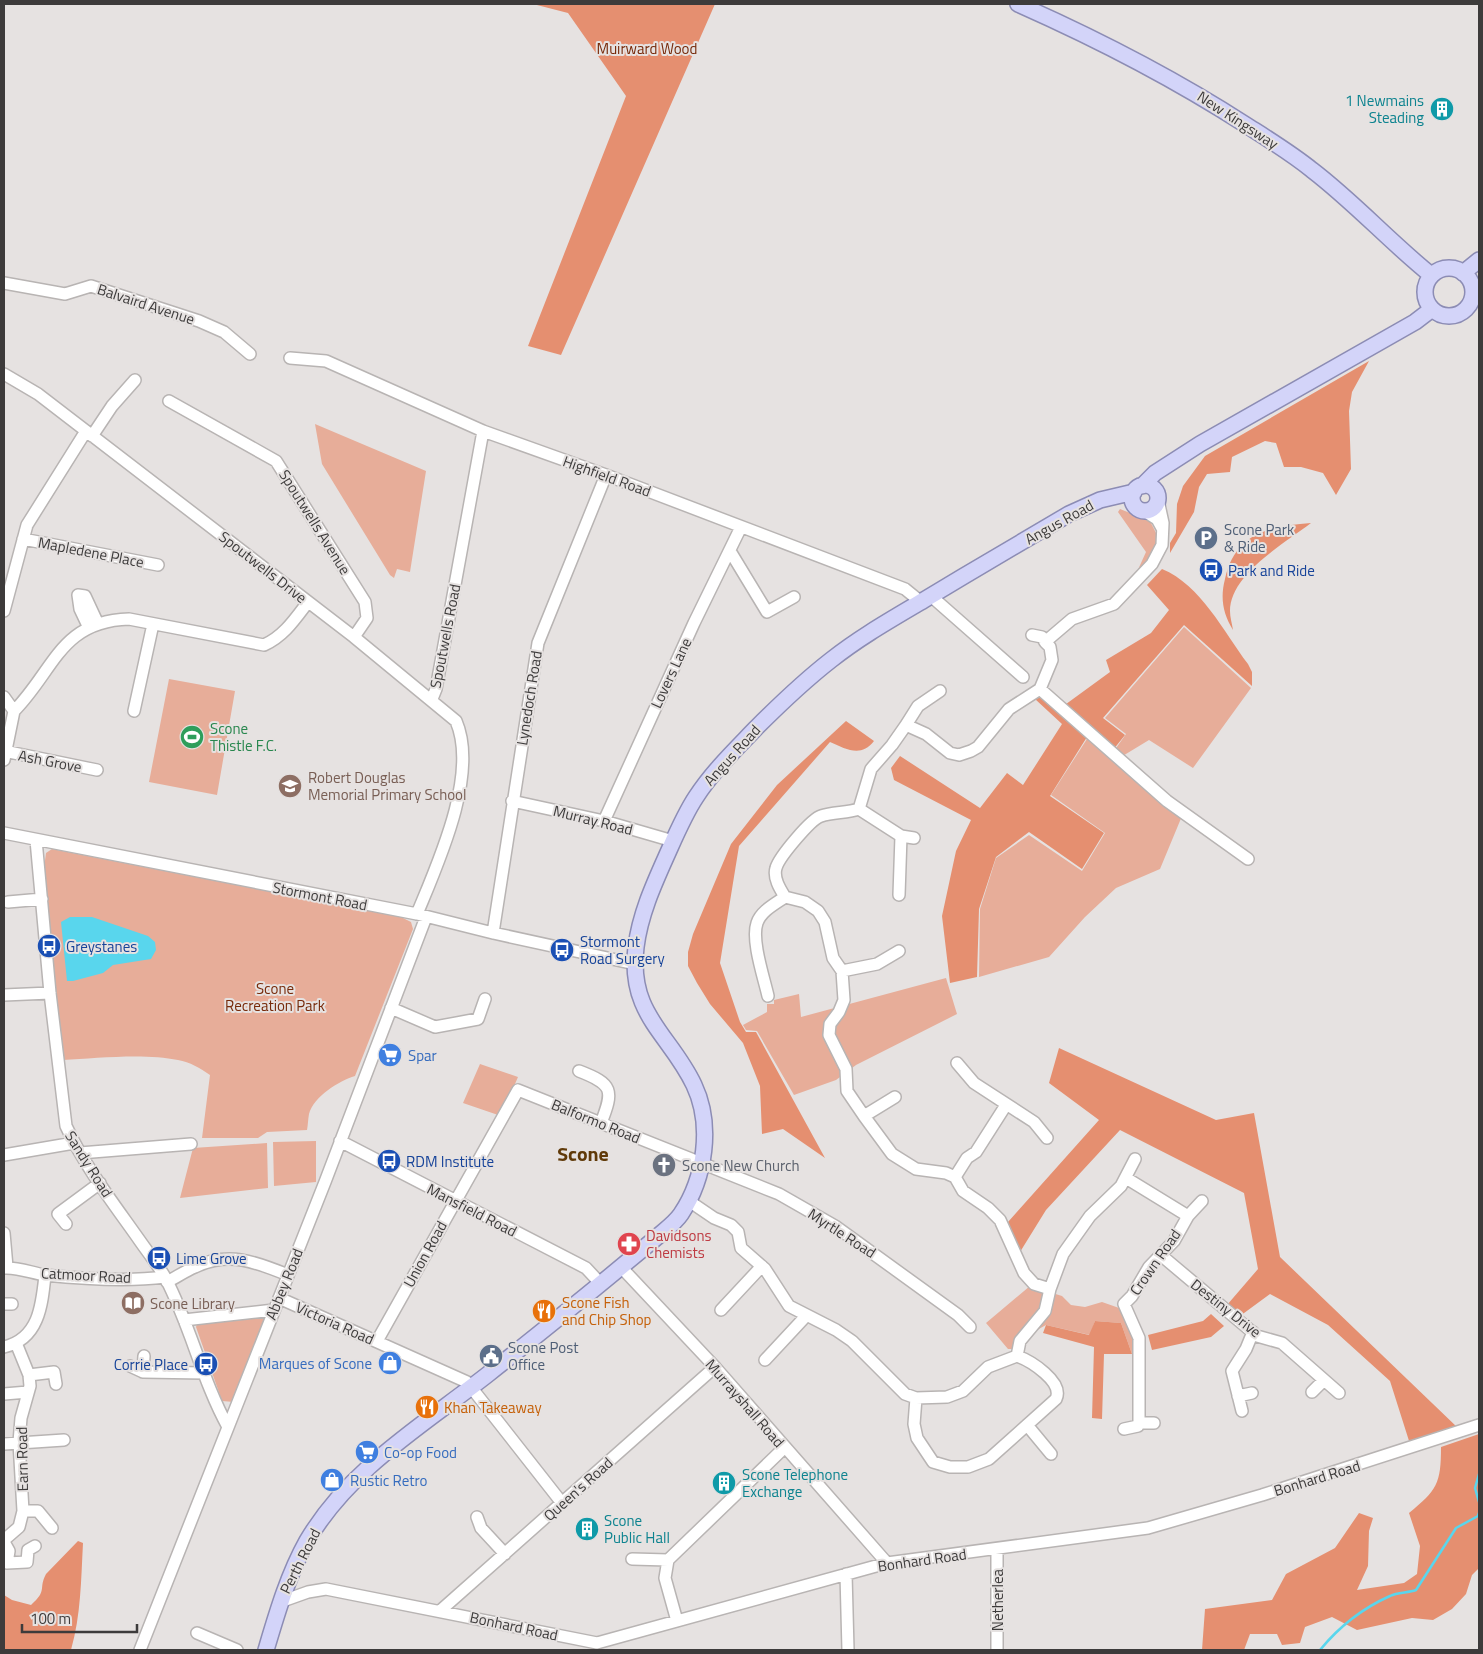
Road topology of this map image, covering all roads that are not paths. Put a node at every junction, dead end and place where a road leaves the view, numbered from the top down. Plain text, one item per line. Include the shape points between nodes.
1 (1018, 4) edge
2 (1479, 260) edge
3 (1463, 273) junction
4 (1431, 276) junction
5 (4, 282) edge
6 (1432, 309) junction
7 (250, 354) dead end
8 (290, 358) dead end
9 (4, 374) edge
10 (135, 380) dead end
11 (169, 401) dead end
12 (483, 431) junction
13 (89, 434) junction
14 (1178, 457) junction
15 (606, 475) junction
16 (1138, 489) junction
17 (1158, 497) junction
18 (1100, 500) junction
19 (1141, 510) junction
20 (741, 527) junction
21 (1162, 529) junction
22 (24, 538) junction
23 (730, 551) junction
24 (158, 565) dead end
25 (794, 597) dead end
26 (926, 599) junction
27 (308, 602) junction
28 (4, 610) edge
29 (153, 624) junction
30 (1032, 635) dead end
31 (354, 638) junction
32 (1045, 642) junction
33 (1023, 677) dead end
34 (1040, 690) junction
35 (940, 691) dead end
36 (4, 697) edge
37 (432, 699) junction
38 (14, 711) junction
39 (134, 712) dead end
40 (906, 725) junction
41 (4, 754) edge
42 (97, 770) dead end
43 (512, 801) junction
44 (859, 809) junction
45 (604, 821) junction
46 (4, 833) edge
47 (900, 836) junction
48 (914, 838) dead end
49 (36, 840) junction
50 (673, 840) junction
51 (1248, 859) dead end
52 (899, 895) dead end
53 (785, 897) junction
54 (42, 899) junction
55 (8, 902) dead end
56 (421, 915) junction
57 (492, 933) junction
58 (899, 951) dead end
59 (634, 964) junction
60 (842, 971) junction
61 (765, 983) junction
62 (752, 986) dead end
63 (50, 993) junction
64 (4, 994) edge
65 (768, 996) dead end
66 (485, 998) dead end
67 (391, 1008) junction
68 (957, 1063) dead end
69 (579, 1071) dead end
70 (518, 1090) joint
71 (895, 1097) dead end
72 (1006, 1105) junction
73 (864, 1116) junction
74 (601, 1123) junction
75 (1047, 1138) dead end
76 (340, 1141) junction
77 (191, 1144) dead end
78 (77, 1148) junction
79 (4, 1155) edge
80 (1135, 1159) dead end
81 (701, 1163) junction
82 (955, 1177) junction
83 (1126, 1178) junction
84 (100, 1183) junction
85 (454, 1201) junction
86 (689, 1201) junction
87 (1202, 1201) dead end
88 (1188, 1216) junction
89 (66, 1224) dead end
90 (4, 1233) edge
91 (1162, 1256) junction
92 (762, 1266) junction
93 (621, 1267) junction
94 (5, 1268) edge
95 (45, 1274) junction
96 (288, 1274) junction
97 (166, 1279) junction
98 (600, 1283) junction
99 (1050, 1289) junction
100 (279, 1298) junction
101 (274, 1310) junction
102 (722, 1310) dead end
103 (806, 1316) junction
104 (184, 1320) junction
105 (970, 1326) dead end
106 (1253, 1332) junction
107 (377, 1341) junction
108 (16, 1343) junction
109 (4, 1347) edge
110 (144, 1356) dead end
111 (1017, 1356) junction
112 (765, 1360) dead end
113 (130, 1366) dead end
114 (714, 1367) junction
115 (143, 1372) junction
116 (204, 1373) junction
117 (29, 1375) junction
118 (1324, 1380) junction
119 (56, 1384) dead end
120 (471, 1387) junction
121 (28, 1392) junction
122 (1252, 1392) dead end
123 (1312, 1392) dead end
124 (1339, 1393) dead end
125 (4, 1394) edge
126 (1238, 1396) junction
127 (916, 1398) junction
128 (215, 1403) junction
129 (236, 1406) junction
130 (1242, 1411) dead end
131 (1139, 1423) junction
132 (1154, 1423) dead end
133 (1479, 1425) edge
134 (1026, 1426) junction
135 (228, 1427) junction
136 (1124, 1430) dead end
137 (64, 1440) dead end
138 (18, 1442) junction
139 (4, 1444) edge
140 (784, 1448) junction
141 (1050, 1454) dead end
142 (562, 1503) junction
143 (23, 1511) junction
144 (477, 1517) dead end
145 (52, 1528) dead end
146 (4, 1541) edge
147 (35, 1546) dead end
148 (997, 1549) junction
149 (505, 1554) junction
150 (632, 1559) dead end
151 (668, 1560) junction
152 (887, 1563) junction
153 (846, 1574) junction
154 (280, 1602) junction
155 (441, 1610) junction
156 (677, 1621) junction
157 (197, 1633) dead end
158 (140, 1650) edge
159 (237, 1650) edge
160 (266, 1650) edge
161 (848, 1650) edge
162 (997, 1650) edge

1 - 4 main road, New Kingsway via 1141,62 1275,144 1312,169
2 - 3 main road
3 - 4 main road via 1450,268
3 - 6 main road via 1472,285 1467,307 1454,315 1439,314
4 - 6 main road via 1425,289
5 - 7 street, Balvaird Avenue via 65,294 91,286 224,332
6 - 14 main road via 1415,322
8 - 12 street, Highfield Road via 326,361
9 - 13 street, Spoutwells Drive via 38,394
10 - 13 street
11 - 31 street, Spoutwells Avenue via 276,461 365,602 367,618
12 - 15 street, Highfield Road
12 - 37 street, Spoutwells Road
13 - 22 street via 31,518
13 - 27 street, Spoutwells Drive
14 - 16 main road
14 - 17 main road via 1168,471
15 - 20 street, Highfield Road
15 - 43 street, Lynedoch Road via 538,643
16 - 17 main road via 1150,486
16 - 18 main road, Angus Road
16 - 19 main road via 1132,500
17 - 19 main road via 1156,507
17 - 21 street
18 - 19 main road, Angus Road
18 - 26 main road, Angus Road via 1069,514
19 - 21 street via 1157,519
20 - 23 street, Lovers Lane
20 - 26 street, Highfield Road
21 - 32 street via 1162,545 1156,556 1119,600 1072,618
22 - 24 street, Mapledene Place via 133,555
22 - 28 street
23 - 25 street via 767,612
23 - 45 street, Lovers Lane
26 - 33 street, Highfield Road
26 - 50 main road, Angus Road via 849,646 782,703 712,774
27 - 29 street via 277,639 264,645
27 - 31 street, Spoutwells Drive
29 - 38 street via 118,619 77,635 54,656 26,699
29 - 39 street
30 - 32 street via 1042,637
31 - 37 street, Spoutwells Drive
32 - 34 street via 1050,647 1052,660
34 - 40 street via 1009,709 978,747 959,755 950,753 926,734
34 - 51 street via 1167,801
35 - 40 street via 918,706
36 - 38 street
37 - 56 street, Spoutwells Road via 456,721 464,754 447,840
38 - 41 street
40 - 44 street via 871,769
41 - 42 street, Ash Grove
43 - 45 street, Murray Road
43 - 57 street, Lynedoch Road
44 - 47 street
44 - 53 street via 820,816 810,823 776,869 778,886
45 - 50 street, Murray Road
46 - 49 street, Stormont Road
47 - 48 street
47 - 52 street
49 - 54 street, Sandy Road
49 - 56 street, Stormont Road
50 - 59 main road, Angus Road via 639,924
53 - 60 street via 804,902 818,911 825,922 833,958
53 - 61 street via 765,911 757,922 755,933
54 - 55 street
54 - 63 street, Sandy Road
56 - 57 street, Stormont Road
56 - 67 street, Abbey Road
57 - 59 street, Stormont Road
58 - 60 street via 877,964
59 - 81 main road, Angus Road via 649,1020 689,1077 699,1098 704,1125
60 - 73 street via 844,1000 830,1024 830,1035 846,1069 846,1091
61 - 62 street
61 - 65 street
63 - 64 street
63 - 78 street, Sandy Road via 62,1111
66 - 67 street via 478,1019 435,1027
67 - 76 street, Abbey Road
68 - 72 street via 974,1083
69 - 74 street via 602,1080 608,1090 608,1105
70 - 74 street, Balformo Road
70 - 85 street, Union Road
71 - 73 street
72 - 75 street via 1034,1122
72 - 82 street via 976,1152 967,1158
73 - 82 street via 892,1154 916,1169
74 - 81 street, Balformo Road
76 - 85 street, Mansfield Road
76 - 96 street, Abbey Road
77 - 78 street
78 - 79 street
78 - 84 street, Sandy Road
80 - 83 street
81 - 86 main road, Perth Road
81 - 105 street, Myrtle Road via 779,1194 835,1226
82 - 99 street via 963,1191 1000,1220 1024,1273 1034,1284
83 - 88 street, Crown Road
83 - 99 street via 1090,1216 1063,1254
84 - 89 street via 58,1214
84 - 97 street, Sandy Road
85 - 98 street, Mansfield Road via 586,1268
85 - 107 street, Union Road
86 - 92 street via 731,1225 738,1232 742,1248
86 - 93 main road, Perth Road via 673,1224
87 - 88 street, Crown Road
88 - 91 street, Crown Road
90 - 94 street
91 - 106 street, Destiny Drive
91 - 131 street, Crown Road via 1148,1267 1124,1304 1140,1338
92 - 102 street
92 - 103 street via 788,1306
93 - 98 main road, Perth Road
93 - 114 street, Murrayshall Road
94 - 95 street, Catmoor Road
95 - 97 street, Catmoor Road
95 - 108 street via 36,1324
96 - 97 street via 255,1261 225,1259 195,1266
96 - 100 street, Abbey Road
97 - 104 street, Sandy Road
98 - 120 main road, Perth Road
99 - 111 street via 1045,1311 1020,1340
100 - 101 street, Abbey Road
100 - 107 street, Victoria Road
101 - 104 street
101 - 129 street, Abbey Road
103 - 112 street
103 - 127 street via 852,1341 905,1394
104 - 116 street, Sandy Road
106 - 118 street, Destiny Drive via 1282,1343
106 - 126 street via 1232,1371
107 - 120 street, Victoria Road via 467,1382
108 - 109 street
108 - 117 street, Earn Road
110 - 115 street
111 - 127 street via 988,1367 963,1391 947,1397
111 - 134 street via 1052,1379 1057,1386 1056,1399
113 - 115 street
114 - 140 street, Murrayshall Road
114 - 142 street, Queen's Road
115 - 116 street
116 - 128 street, Sandy Road
117 - 119 street via 54,1372
117 - 121 street, Earn Road
118 - 123 street
118 - 124 street, Destiny Drive
120 - 142 street
120 - 154 main road, Perth Road via 401,1440 346,1489 308,1540
121 - 125 street
121 - 138 street, Earn Road
122 - 126 street
126 - 130 street
127 - 134 street via 914,1424 917,1438 933,1462 950,1467 968,1467 989,1459
128 - 129 street
128 - 135 street, Sandy Road
129 - 135 street, Abbey Road
131 - 132 street
131 - 136 street
133 - 148 street, Bonhard Road via 1148,1528
134 - 141 street
135 - 158 street, Abbey Road
137 - 138 street
138 - 139 street
138 - 143 street, Earn Road
140 - 151 street
140 - 152 street, Murrayshall Road
142 - 149 street, Queen's Road
143 - 145 street via 38,1510
143 - 146 street, Earn Road via 19,1527
144 - 149 street
146 - 147 street via 9,1549 7,1562 27,1562 28,1550
148 - 152 street, Bonhard Road
148 - 162 street, Netherlea
149 - 155 street, Queen's Road
150 - 151 street
151 - 156 street via 665,1578
152 - 153 street, Bonhard Road
153 - 156 street, Bonhard Road
153 - 161 street
154 - 155 street, Bonhard Road via 326,1589
154 - 160 main road, Perth Road
155 - 156 street, Bonhard Road via 597,1643
157 - 159 street

